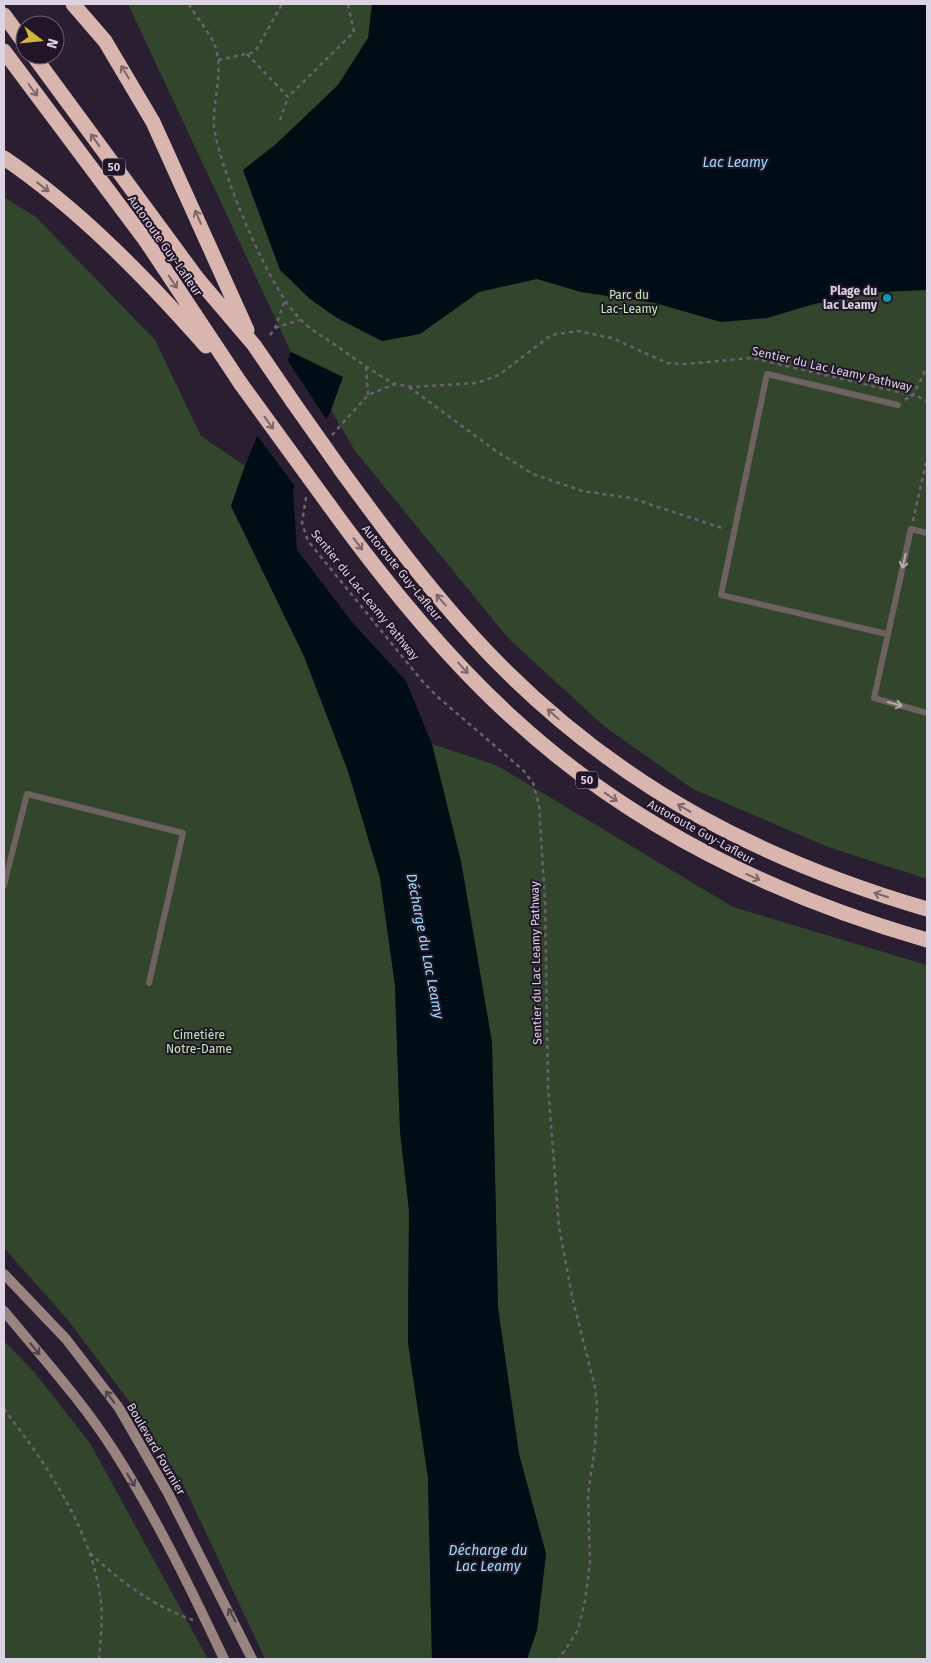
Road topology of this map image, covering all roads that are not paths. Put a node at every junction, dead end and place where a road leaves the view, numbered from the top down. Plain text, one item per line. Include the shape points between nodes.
1 (73, 4) edge
2 (4, 15) edge
3 (15, 30) edge
4 (4, 51) edge
5 (40, 65) edge
6 (4, 158) edge
7 (254, 345) junction
8 (241, 384) junction
9 (898, 405) road end
10 (927, 533) edge
11 (887, 634) junction
12 (927, 713) edge
13 (4, 885) edge
14 (927, 910) edge
15 (927, 940) edge
16 (149, 983) dead end
17 (4, 1274) edge
18 (4, 1311) edge
19 (224, 1659) edge
20 (252, 1659) edge

7 -> 1 highway via 157,129 105,42
2 - 3 highway
4 -> 8 highway, Autoroute Guy-Lafleur / 50 via 146,241
7 -> 5 highway, Autoroute Guy-Lafleur / 50 via 197,278
6 -> 8 highway via 54,196 119,254
14 -> 7 highway, Autoroute Guy-Lafleur / 50, bridge via 848,884 762,850 697,816 610,760 530,694 474,637 418,572 341,470
8 -> 15 highway, Autoroute Guy-Lafleur / 50, bridge via 384,577 477,683 526,730 597,787 667,833 742,872 836,910
9 - 11 lane via 767,374 721,595
10 -> 11 lane via 912,529
11 -> 12 lane via 874,698
13 - 16 lane via 27,794 183,833
20 -> 17 main road, Boulevard Fournier via 168,1493 118,1408 66,1339
18 -> 19 main road via 78,1400 114,1451 150,1512

